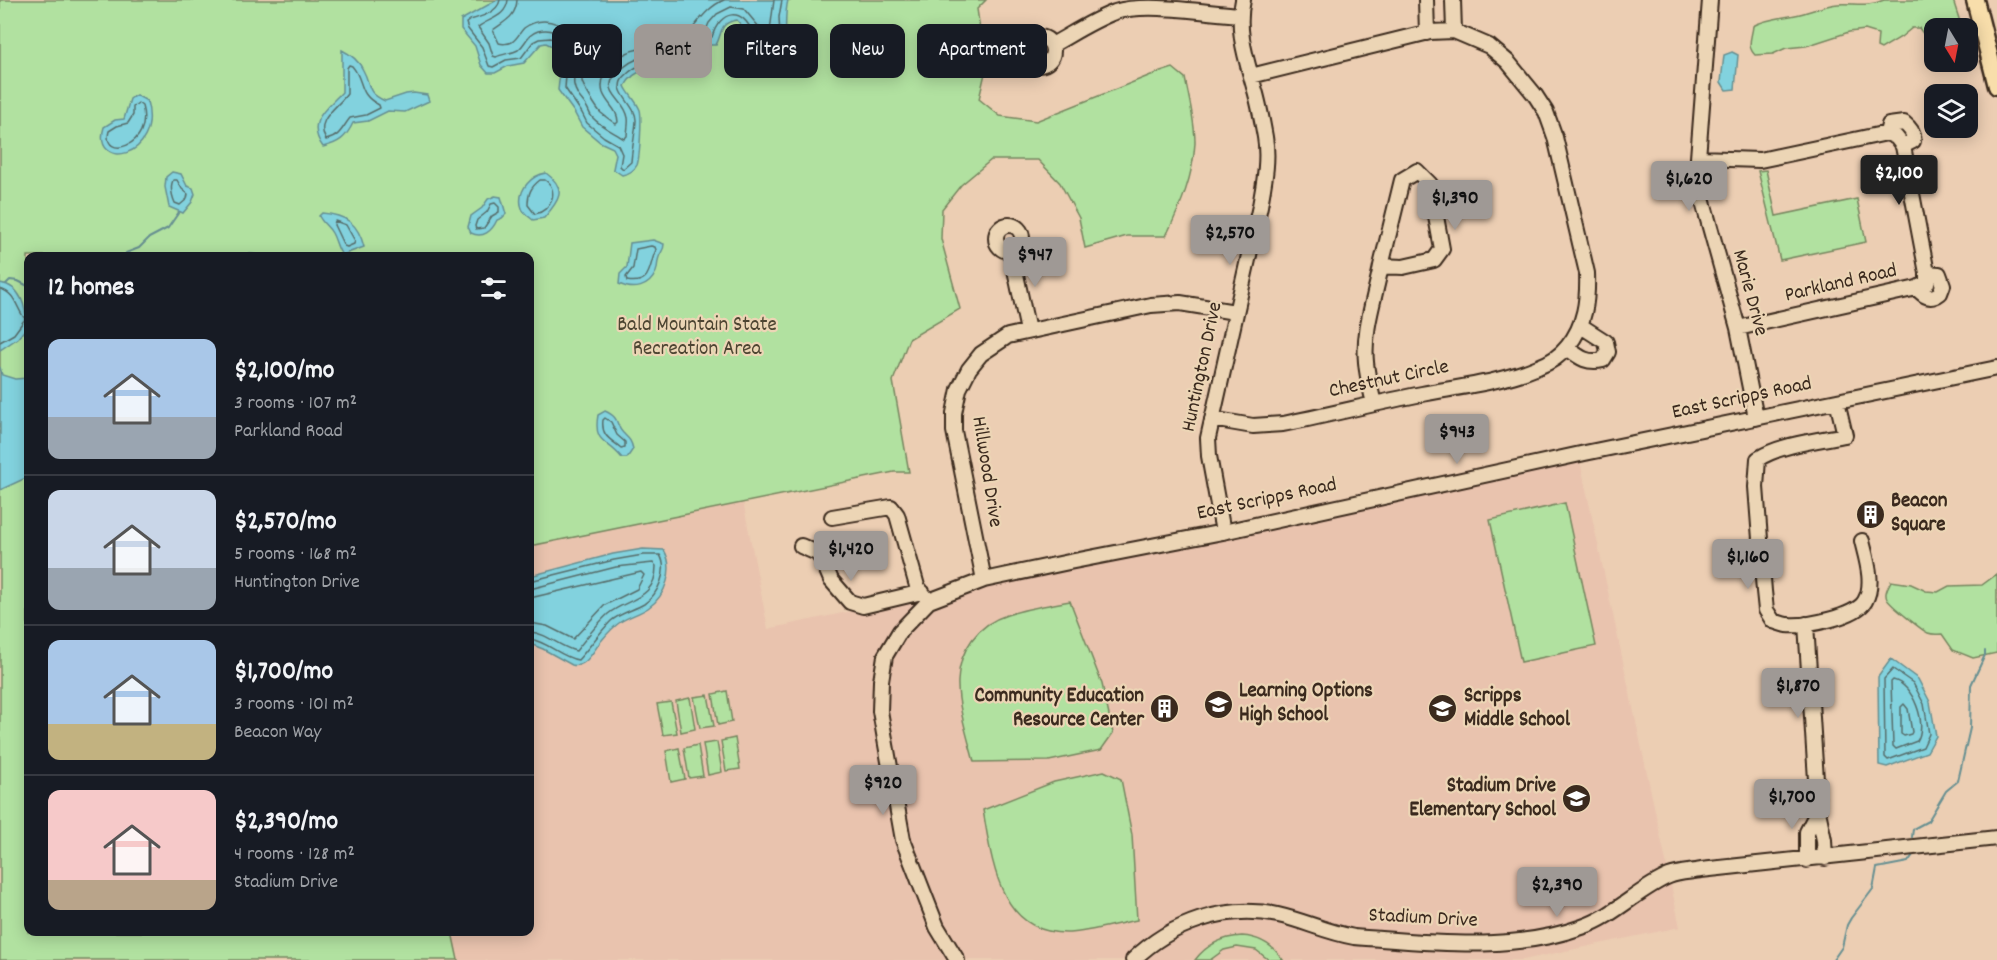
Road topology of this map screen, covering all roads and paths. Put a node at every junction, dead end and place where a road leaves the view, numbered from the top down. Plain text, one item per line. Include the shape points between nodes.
1 (1243, 0) edge
2 (1426, 0) edge
3 (1453, 0) edge
4 (1710, 0) edge
5 (1975, 0) edge
6 (1241, 15) junction
7 (1454, 31) junction
8 (1426, 33) junction
9 (1052, 45) dead end
10 (1251, 76) junction
11 (1997, 86) edge
12 (1698, 158) junction
13 (1011, 252) dead end
14 (1381, 266) junction
15 (1235, 312) junction
16 (1581, 326) junction
17 (1737, 328) junction
18 (1028, 331) junction
19 (1567, 348) junction
20 (1997, 368) edge
21 (1837, 401) junction
22 (1374, 404) junction
23 (1756, 418) junction
24 (1212, 419) junction
25 (832, 517) dead end
26 (1223, 532) junction
27 (1862, 541) dead end
28 (801, 546) dead end
29 (984, 580) junction
30 (925, 596) junction
31 (1806, 624) junction
32 (1818, 811) junction
33 (1997, 838) edge
34 (1825, 858) junction
35 (1808, 860) junction
36 (957, 960) edge
37 (1133, 960) edge

1 - 6 street, Huntington Drive
2 - 8 street
3 - 7 street
4 - 12 street, Marie Drive
5 - 11 main road
6 - 9 street via 1131,9 1103,16
6 - 10 street, Huntington Drive via 1240,30
7 - 8 street, Chestnut Circle
7 - 16 street, Chestnut Circle via 1489,46 1508,62 1546,112 1587,273 1588,292
8 - 10 street, Chestnut Circle
10 - 15 street, Huntington Drive via 1265,137 1266,173
12 - 17 street, Marie Drive via 1700,191
12 - 17 street, Parkland Road via 1760,160 1887,133 1904,146 1927,283
13 - 18 street
14 - 14 street via 1403,267 1434,260 1442,249 1430,184 1417,171 1402,180
14 - 22 street via 1365,345
15 - 18 street, Hillwood Drive via 1180,303 1151,305
15 - 24 street, Huntington Drive
16 - 19 street, Chestnut Circle
16 - 19 street via 1606,342 1608,352 1603,360 1593,363
17 - 23 street, Marie Drive
18 - 29 street, Hillwood Drive via 1008,336 981,354 958,389 954,431
19 - 22 street, Chestnut Circle via 1549,362 1519,374
20 - 21 street, East Scripps Road
21 - 23 street, East Scripps Road
21 - 31 street via 1845,435 1767,453 1758,459 1756,470 1766,610 1773,621
22 - 24 street, Chestnut Circle via 1271,425 1241,425
23 - 26 street, East Scripps Road
24 - 26 street, Huntington Drive via 1209,456
25 - 30 street via 891,507 897,515 912,573
26 - 29 street, East Scripps Road
27 - 31 street via 1869,587 1865,602 1844,615
28 - 30 street via 818,553 831,580 850,602 863,606
29 - 30 street, East Scripps Road
30 - 36 street, East Scripps Road via 885,656 880,711 903,840 937,927
31 - 32 street
32 - 34 street
32 - 35 street via 1807,832
33 - 34 street, Stadium Drive
34 - 35 street, Stadium Drive
35 - 37 street, Stadium Drive via 1671,875 1599,920 1524,941 1480,944 1354,937 1276,915 1239,912 1198,919 1177,928

